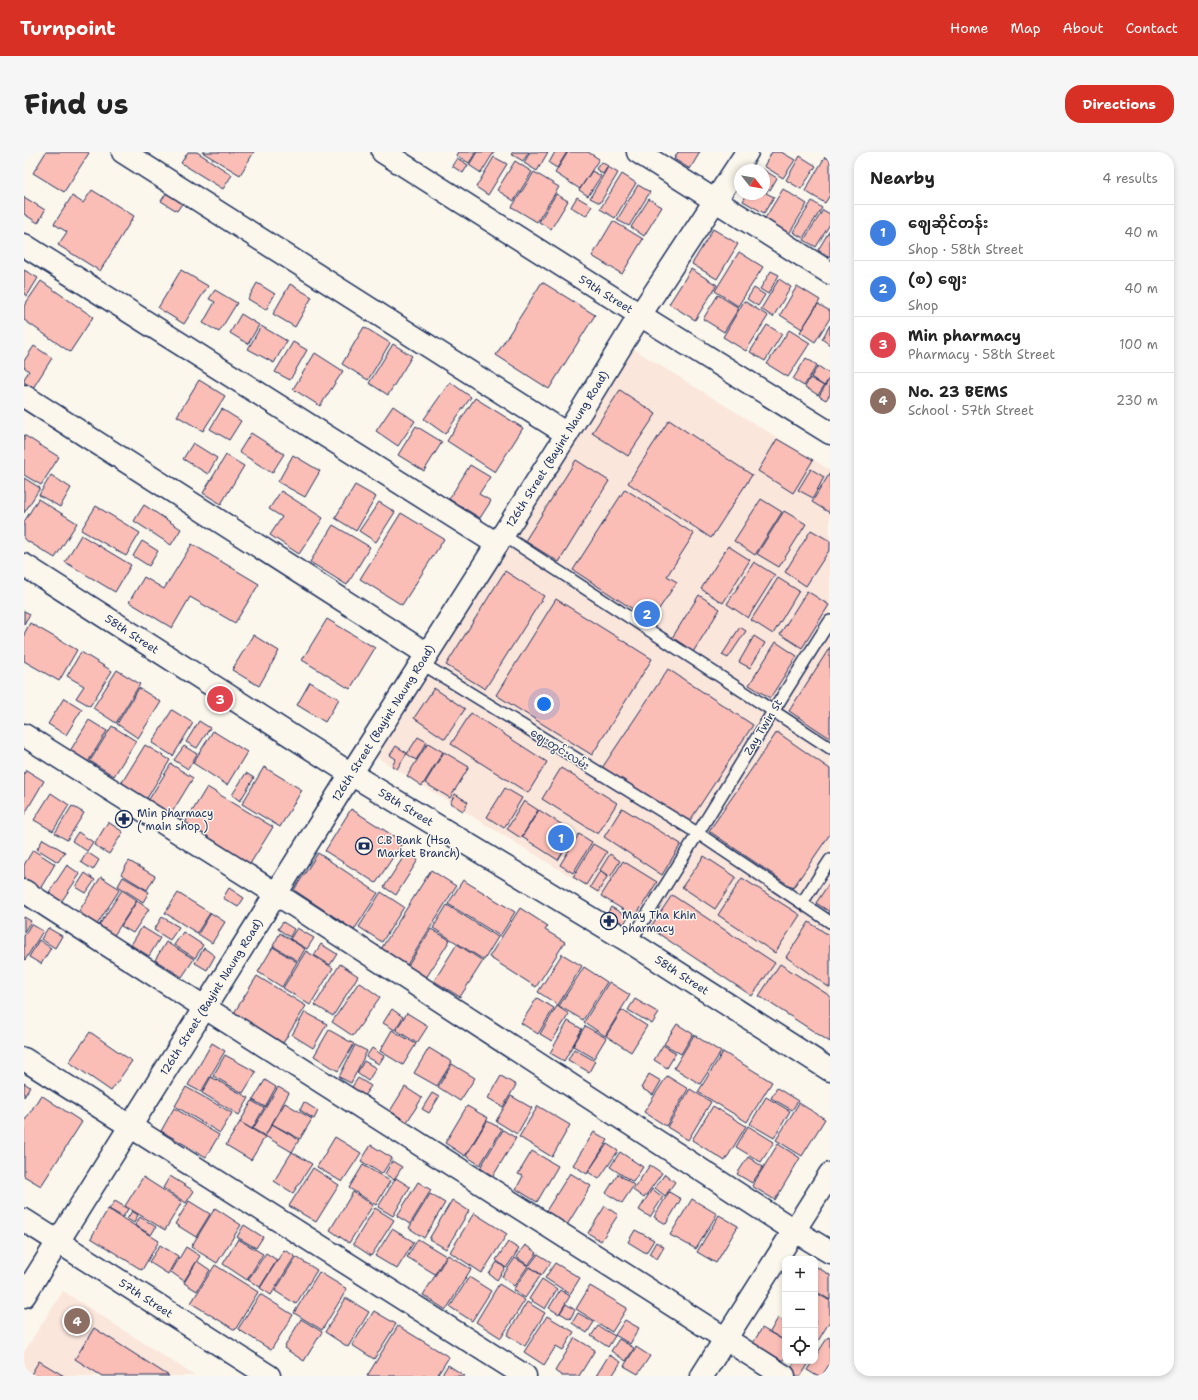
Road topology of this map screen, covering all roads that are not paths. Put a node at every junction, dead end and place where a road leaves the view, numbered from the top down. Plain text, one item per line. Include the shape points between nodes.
1 (123, 152) edge
2 (385, 152) edge
3 (638, 152) edge
4 (747, 152) edge
5 (716, 201) junction
6 (24, 244) edge
7 (830, 273) edge
8 (640, 315) junction
9 (24, 396) edge
10 (830, 433) edge
11 (568, 434) junction
12 (500, 540) junction
13 (24, 565) edge
14 (830, 621) edge
15 (424, 658) junction
16 (772, 711) junction
17 (24, 734) edge
18 (830, 748) edge
19 (351, 774) junction
20 (699, 834) junction
21 (830, 860) edge
22 (24, 891) edge
23 (275, 893) junction
24 (802, 903) junction
25 (830, 922) edge
26 (630, 942) junction
27 (204, 1007) junction
28 (24, 1059) edge
29 (830, 1070) edge
30 (130, 1126) junction
31 (830, 1174) edge
32 (24, 1220) edge
33 (795, 1231) junction
34 (58, 1242) junction
35 (830, 1252) edge
36 (24, 1296) edge
37 (726, 1339) junction
38 (268, 1376) edge
39 (525, 1376) edge
40 (702, 1376) edge
41 (784, 1376) edge

1 - 11 street
2 - 8 street, 59th Street
3 - 5 street
4 - 5 street, 126th Street (Bayint Naung Road)
5 - 7 street
5 - 8 street, 126th Street (Bayint Naung Road)
6 - 12 street
8 - 10 street, 59th Street
8 - 11 street, 126th Street (Bayint Naung Road)
9 - 15 street
11 - 12 street, 126th Street (Bayint Naung Road)
12 - 15 street, 126th Street (Bayint Naung Road)
12 - 16 lane
13 - 19 street, 58th Street
14 - 16 lane, Zay Twin St
15 - 19 street, 126th Street (Bayint Naung Road)
15 - 20 lane, ဈေးတွင်းလမ်း
16 - 18 lane
16 - 20 lane, Zay Twin St
17 - 23 street
19 - 23 street, 126th Street (Bayint Naung Road)
19 - 26 street, 58th Street
20 - 24 lane, ဈေးတွင်းလမ်း
20 - 26 lane
21 - 24 lane
22 - 27 street
23 - 27 street, 126th Street (Bayint Naung Road)
23 - 33 street
24 - 25 lane, ဈေးတွင်းလမ်း
26 - 29 street, 58th Street
27 - 30 street, 126th Street (Bayint Naung Road)
27 - 37 street
28 - 30 street
30 - 34 street, 126th Street (Bayint Naung Road)
30 - 39 street
31 - 33 street
32 - 34 street, 57th Street
33 - 35 street
33 - 37 street
34 - 36 street, 126th Street (Bayint Naung Road)
34 - 38 street, 57th Street
37 - 40 street
37 - 41 street

